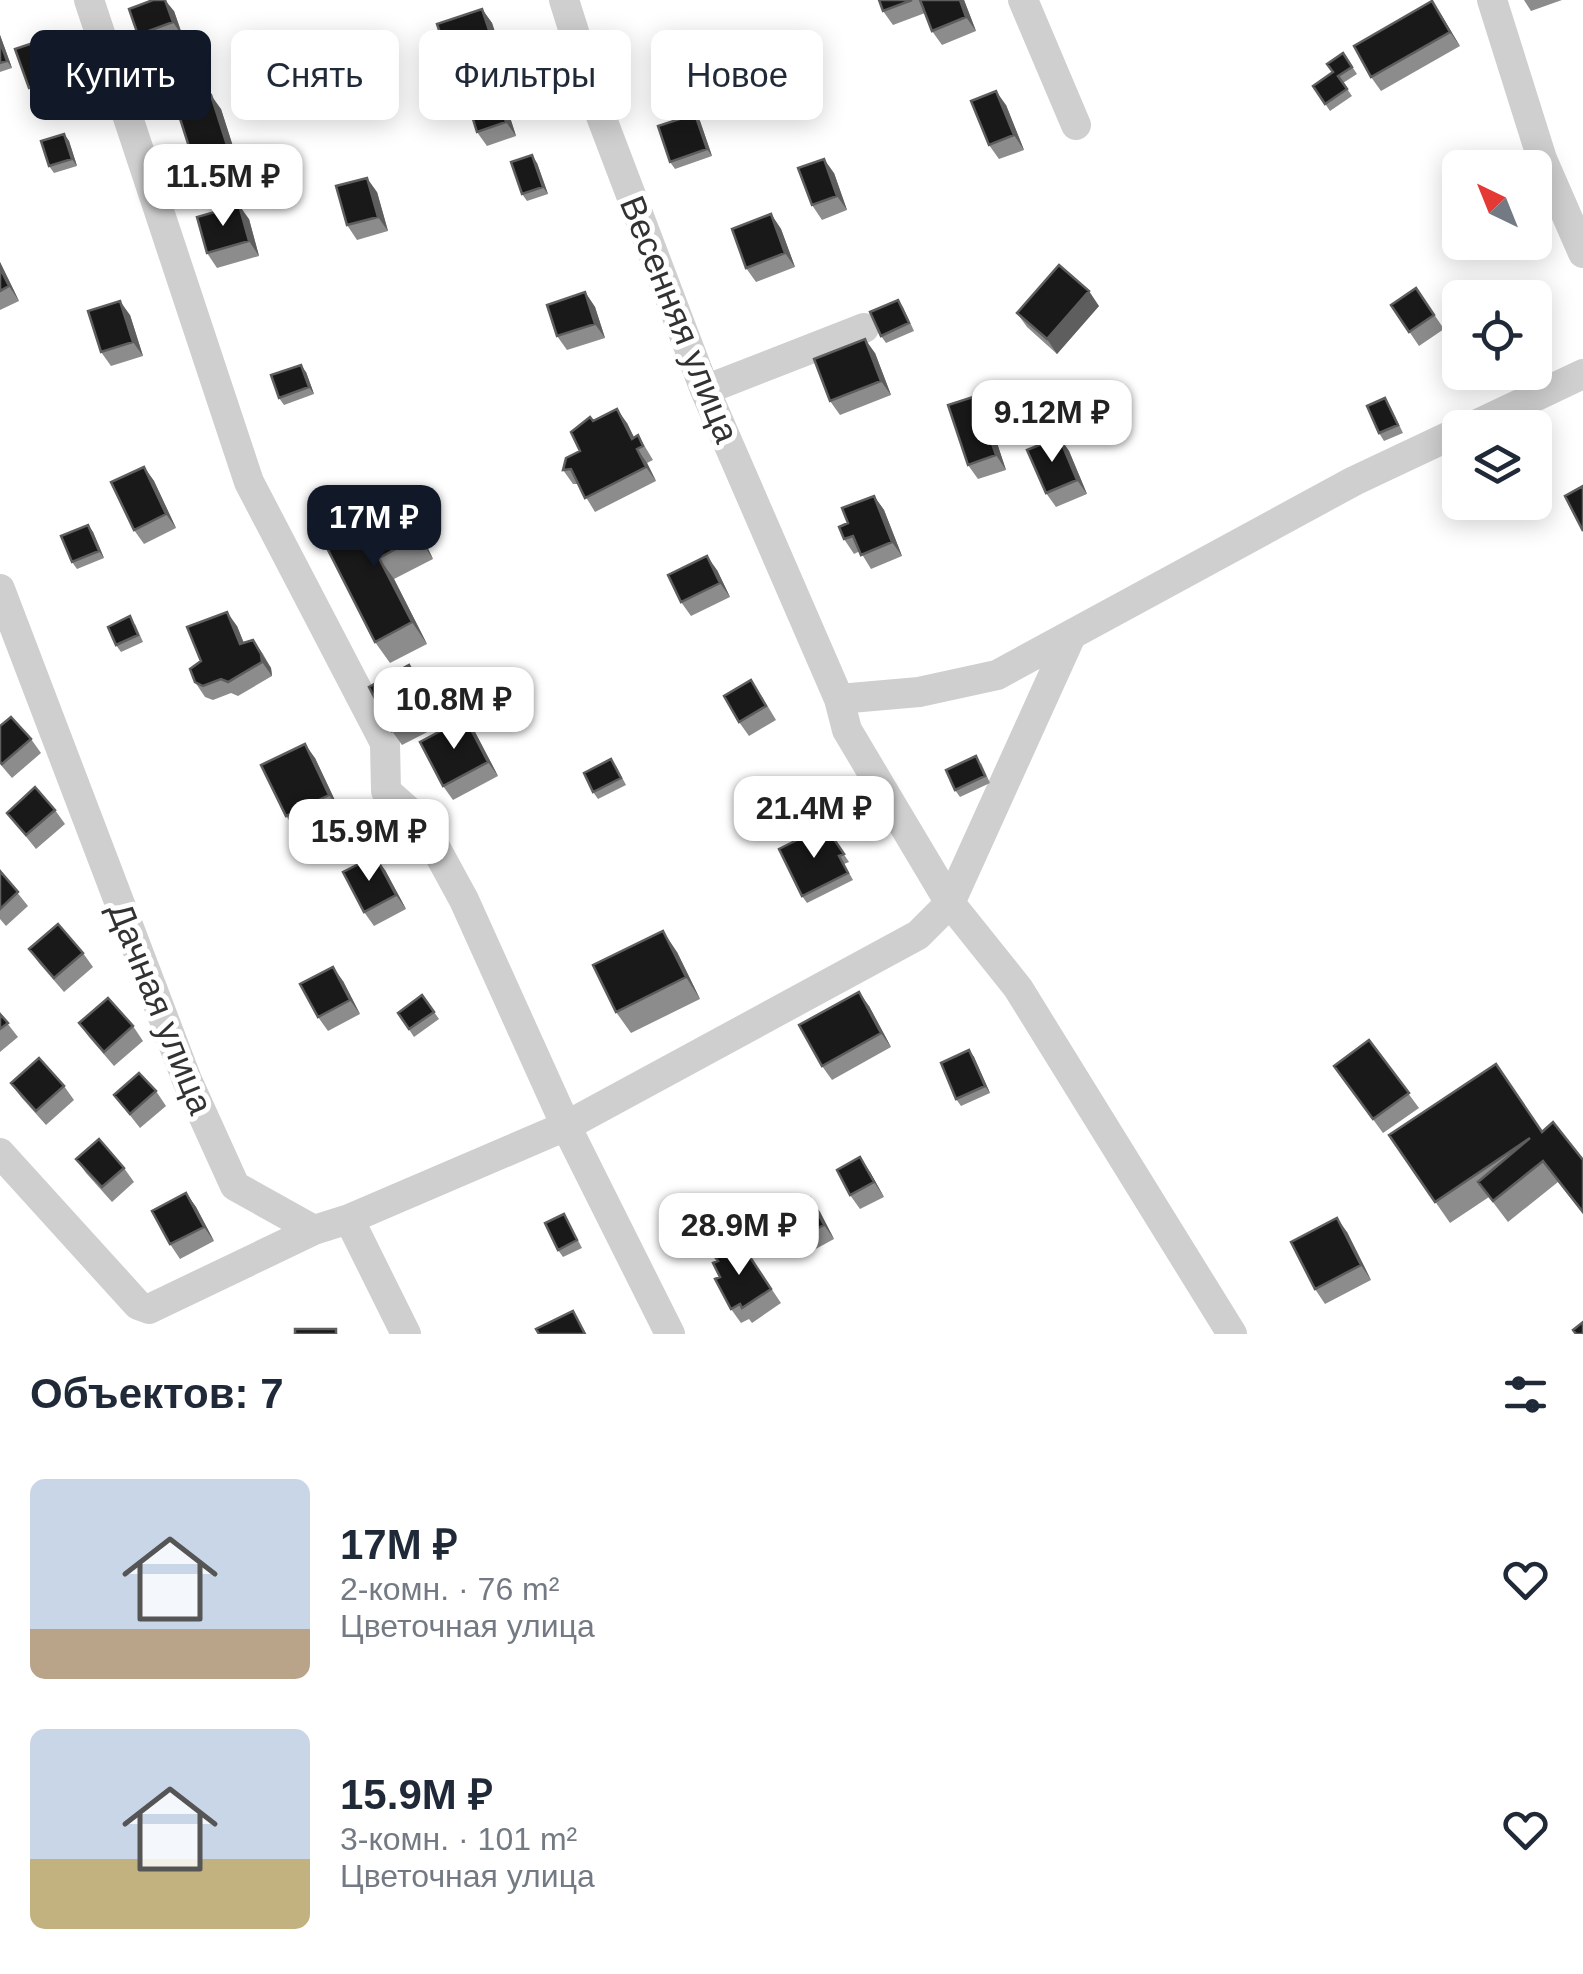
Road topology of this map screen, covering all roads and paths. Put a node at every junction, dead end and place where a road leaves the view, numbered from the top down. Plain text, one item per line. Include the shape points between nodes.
1 (89, 0) edge
2 (564, 0) edge
3 (1024, 0) edge
4 (1492, 0) edge
5 (1076, 124) dead end
6 (1583, 253) edge
7 (864, 328) dead end
8 (1583, 374) edge
9 (704, 390) junction
10 (1506, 410) edge
11 (1442, 440) edge
12 (0, 589) edge
13 (1070, 638) junction
14 (839, 699) junction
15 (950, 902) junction
16 (566, 1126) junction
17 (0, 1153) edge
18 (349, 1219) junction
19 (314, 1230) junction
20 (406, 1334) edge
21 (670, 1334) edge
22 (1232, 1334) edge

1 - 16 street via 249,482 385,743 386,790 422,824 464,900
2 - 9 street, Весенняя улица
3 - 5 street
4 - 6 street via 1542,159
7 - 9 street
8 - 10 street
9 - 14 street, Весенняя улица
11 - 13 street via 1354,481
12 - 19 street, Дачная улица via 235,1186
13 - 14 street via 996,675 919,692
13 - 15 street
14 - 15 street, Весенняя улица via 847,730
15 - 16 street via 918,935
15 - 22 street, Весенняя улица via 1018,988
16 - 18 street
16 - 21 street
17 - 19 street via 76,1241 149,1309
18 - 19 street
18 - 20 street

